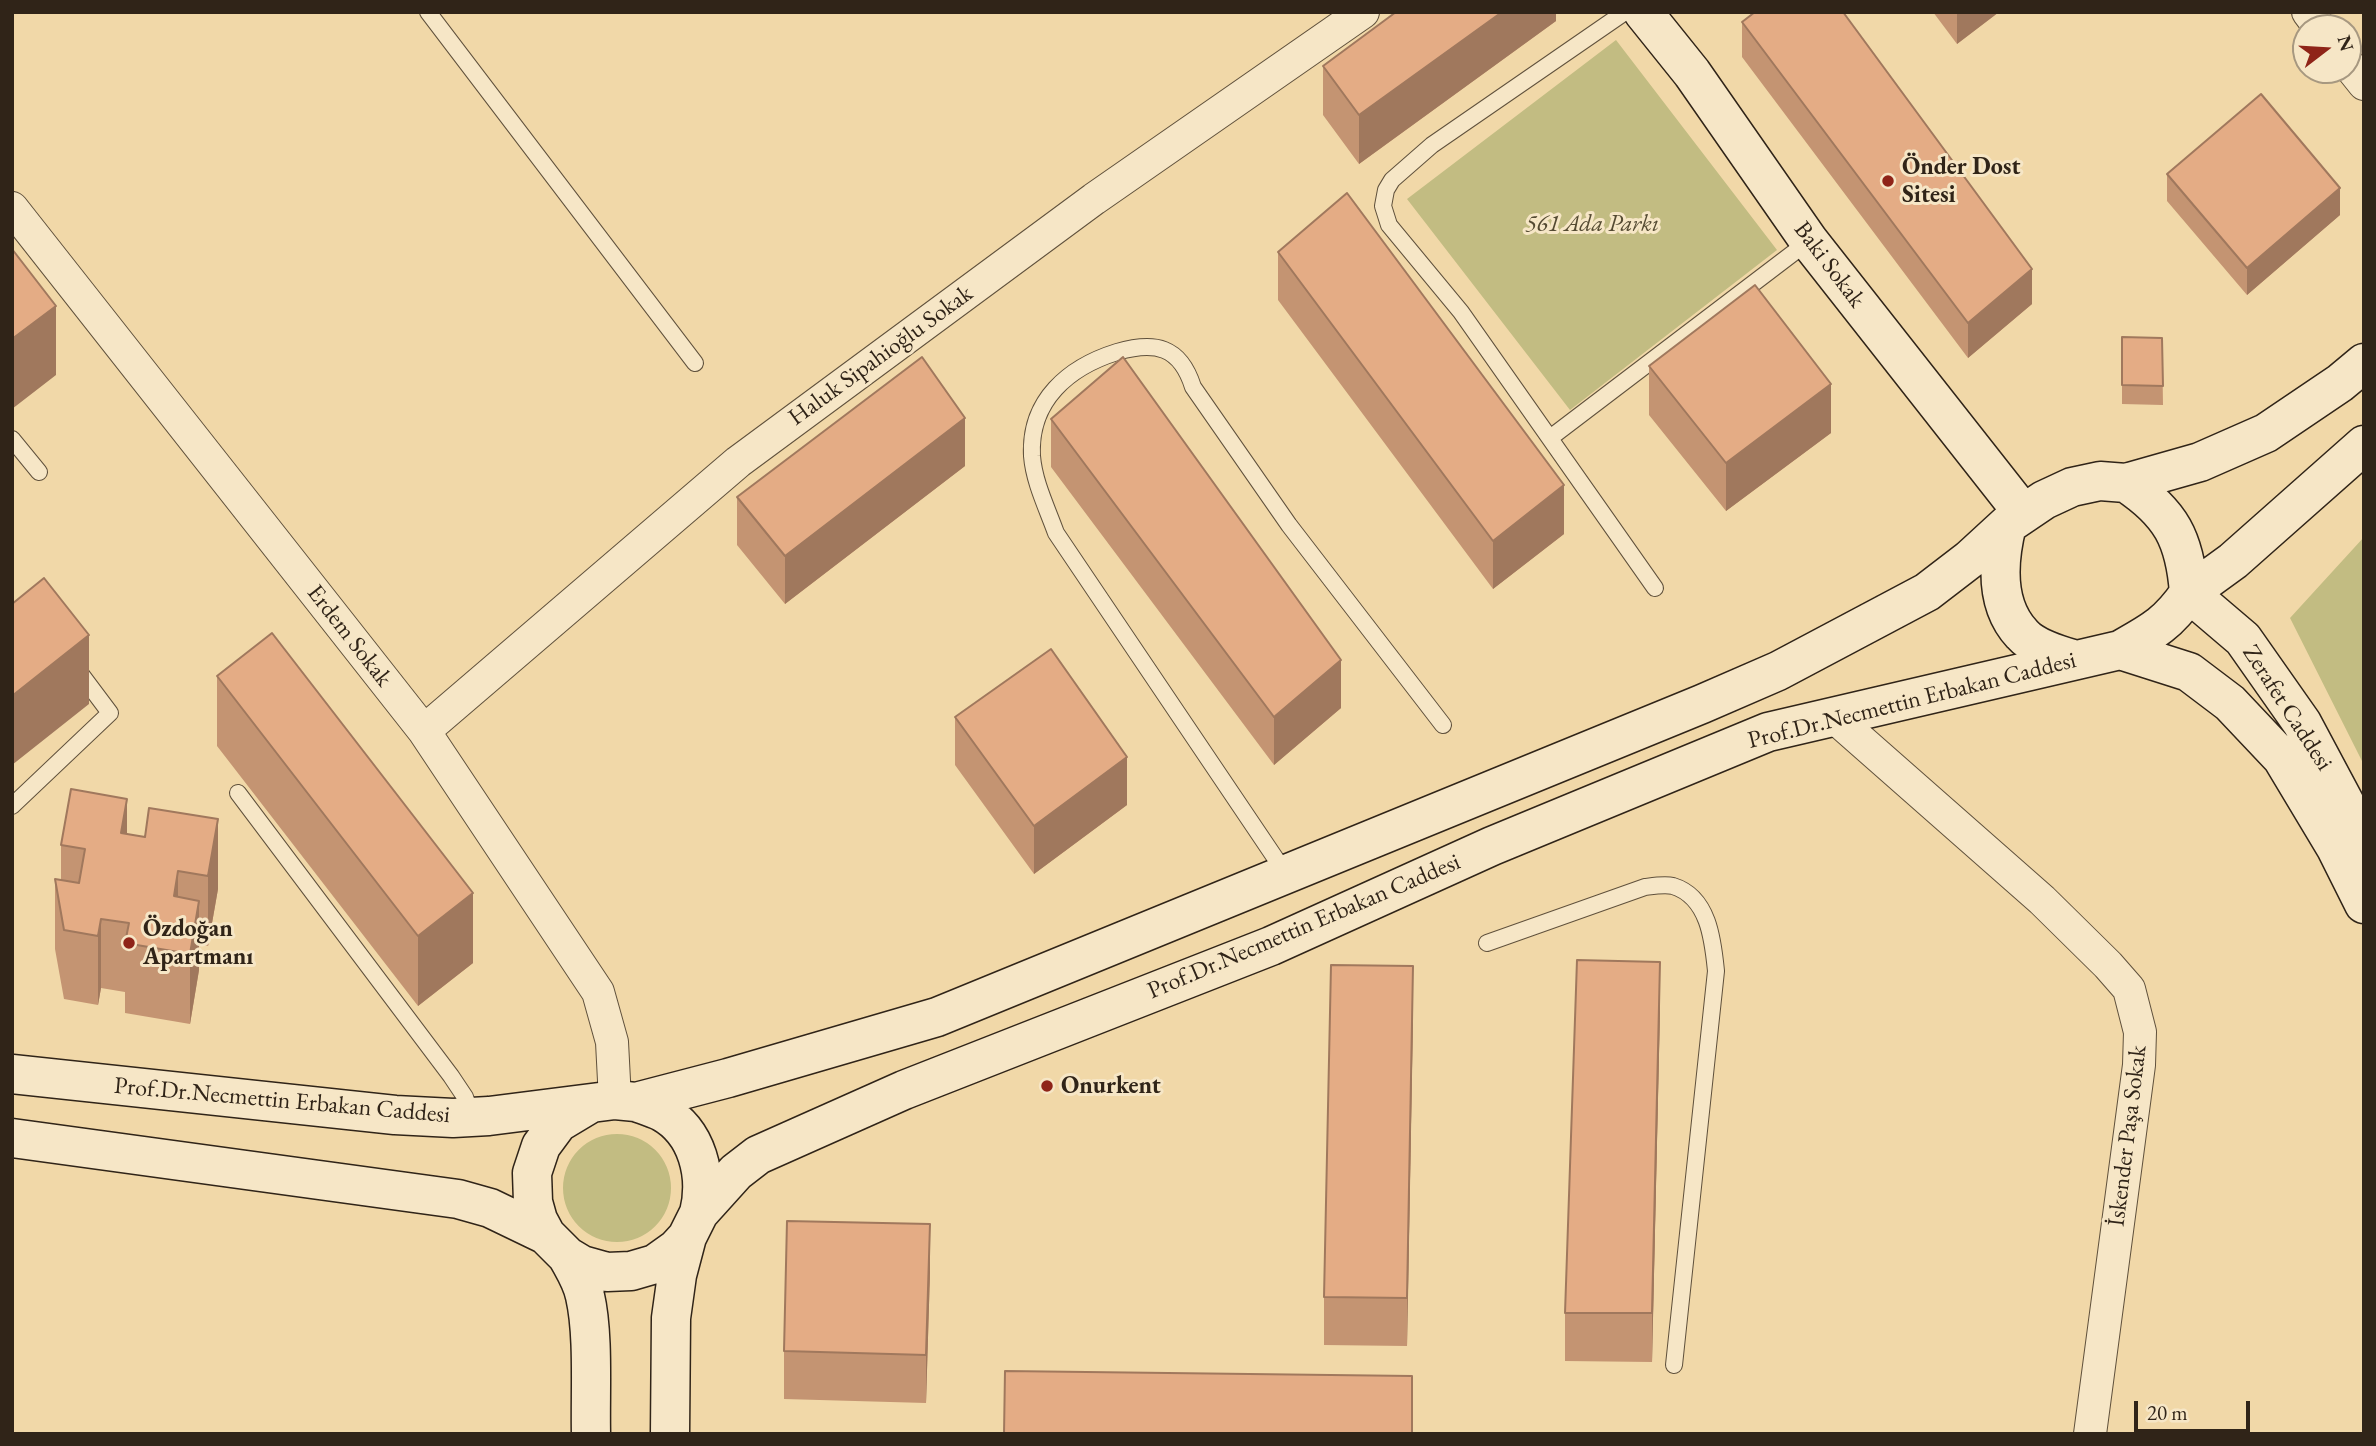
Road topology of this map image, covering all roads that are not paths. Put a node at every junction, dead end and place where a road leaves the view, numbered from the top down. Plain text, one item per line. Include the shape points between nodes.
1 (428, 12) edge
2 (1363, 12) edge
3 (1625, 12) edge
4 (1643, 12) edge
5 (12, 208) edge
6 (1809, 241) junction
7 (695, 363) dead end
8 (2364, 363) edge
9 (1550, 438) junction
10 (12, 439) edge
11 (2364, 445) edge
12 (39, 472) dead end
13 (2113, 482) junction
14 (2015, 519) junction
15 (1656, 587) dead end
16 (2189, 593) junction
17 (2120, 650) junction
18 (2076, 660) junction
19 (71, 662) edge
20 (1833, 716) junction
21 (1443, 725) dead end
22 (424, 731) junction
23 (238, 793) dead end
24 (12, 806) edge
25 (2364, 839) edge
26 (1286, 874) junction
27 (2364, 904) edge
28 (1487, 943) dead end
29 (12, 1074) edge
30 (615, 1102) junction
31 (472, 1117) junction
32 (12, 1138) edge
33 (693, 1225) junction
34 (557, 1246) junction
35 (1674, 1366) dead end
36 (591, 1434) edge
37 (670, 1434) edge
38 (2090, 1434) edge

1 - 7 lane
2 - 22 street, Haluk Sipahioğlu Sokak via 1094,199 738,462
3 - 9 lane via 1432,145 1392,180 1384,198 1389,225 1461,312
4 - 6 main road, Baki Sokak via 1692,73
5 - 22 street, Erdem Sokak
6 - 9 lane
6 - 14 main road, Baki Sokak
8 - 13 main road via 2266,433 2200,462
9 - 15 lane
10 - 12 lane
11 - 16 main road via 2233,561
13 - 14 main road via 2072,487
13 - 16 main road via 2148,497 2166,515 2186,559
14 - 18 main road via 2000,553 2000,583 2008,612 2022,636
14 - 26 main road, Prof.Dr.Necmettin Erbakan Caddesi via 1927,592 1778,671
16 - 17 main road via 2175,614 2156,630
16 - 25 main road, Zerafet Caddesi via 2243,639 2302,723
17 - 18 main road, Prof.Dr.Necmettin Erbakan Caddesi
17 - 27 main road, Zerafet Caddesi via 2189,672 2231,703 2282,758
18 - 20 main road, Prof.Dr.Necmettin Erbakan Caddesi
19 - 24 lane via 110,713
20 - 33 main road, Prof.Dr.Necmettin Erbakan Caddesi via 1768,732 1698,760 1271,946 817,1128 758,1155 736,1172
20 - 38 street, İskender Paşa Sokak via 2050,907 2129,989 2140,1032 2139,1065
21 - 26 lane via 1289,525 1193,387 1179,359 1165,350 1136,346 1098,358 1061,382 1037,419 1032,455 1056,533
22 - 30 street, Erdem Sokak via 598,992 612,1042
23 - 31 lane via 451,1076
26 - 30 main road, Prof.Dr.Necmettin Erbakan Caddesi via 937,1017 728,1078
28 - 35 lane via 1645,887 1671,886 1682,891 1709,924 1716,971
29 - 31 main road, Prof.Dr.Necmettin Erbakan Caddesi via 395,1115
30 - 31 main road, Prof.Dr.Necmettin Erbakan Caddesi
30 - 33 main road via 663,1113 682,1129 696,1152 703,1178 703,1196
30 - 34 main road, Prof.Dr.Necmettin Erbakan Caddesi via 582,1107 558,1124 541,1146 532,1174 533,1202 538,1220
32 - 34 main road, Prof.Dr.Necmettin Erbakan Caddesi via 457,1199 490,1208
33 - 34 main road, Prof.Dr.Necmettin Erbakan Caddesi via 676,1249 655,1264 631,1271 607,1272 582,1265
33 - 37 main road via 677,1275 671,1318
34 - 36 main road via 581,1281 586,1297

